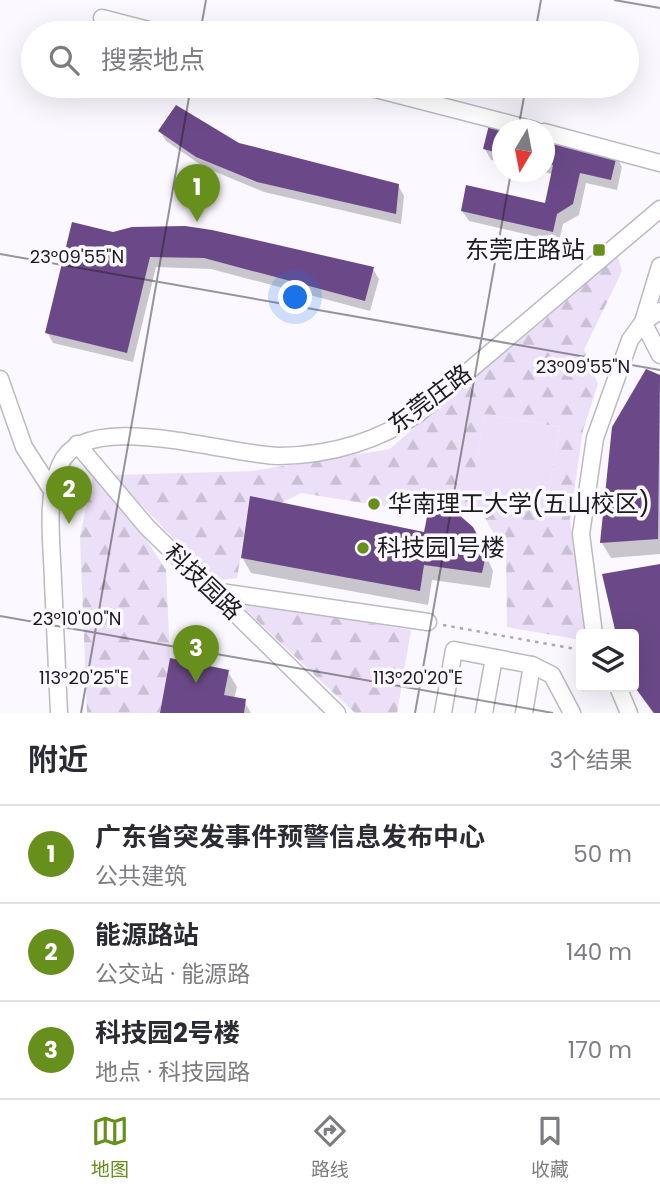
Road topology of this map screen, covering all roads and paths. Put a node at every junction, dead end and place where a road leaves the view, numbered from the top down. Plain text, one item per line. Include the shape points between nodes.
1 (102, 19) dead end
2 (110, 21) edge
3 (410, 98) edge
4 (492, 119) edge
5 (555, 135) edge
6 (660, 163) edge
7 (660, 209) edge
8 (660, 265) edge
9 (660, 311) edge
10 (643, 322) junction
11 (660, 355) edge
12 (0, 379) edge
13 (76, 444) junction
14 (53, 492) junction
15 (213, 591) junction
16 (428, 622) joint
17 (593, 629) edge
18 (576, 649) edge
19 (494, 658) junction
20 (532, 665) junction
21 (620, 692) edge
22 (568, 710) edge
23 (59, 713) edge
24 (337, 713) edge
25 (443, 713) edge
26 (484, 713) edge
27 (524, 713) edge
28 (629, 713) edge

1 - 2 street
3 - 4 street
5 - 6 street
7 - 13 street, 东莞庄路 via 419,413 376,438 279,456 132,437 106,436
8 - 10 street
9 - 10 street
10 - 11 street
10 - 17 street via 630,340 595,438 581,534
12 - 14 street via 24,447
13 - 14 street via 59,467
13 - 15 street, 科技园路 via 147,527
14 - 23 street
15 - 16 street
15 - 24 street, 科技园路
16 - 18 path
19 - 20 street
19 - 25 street via 454,650
19 - 26 street
20 - 22 street via 552,675
20 - 27 street
21 - 28 street

